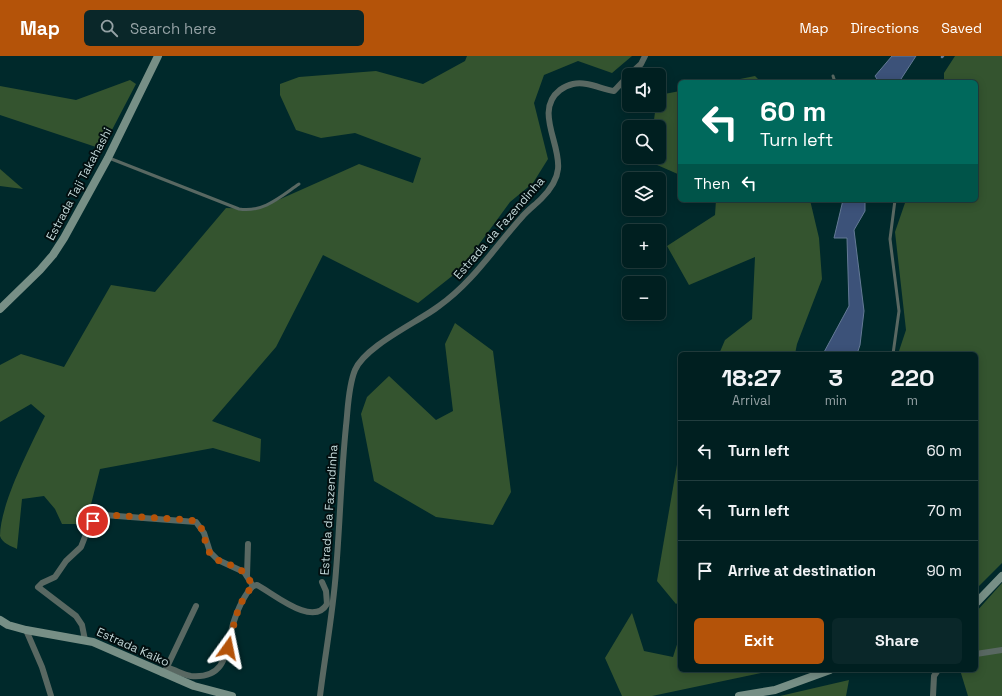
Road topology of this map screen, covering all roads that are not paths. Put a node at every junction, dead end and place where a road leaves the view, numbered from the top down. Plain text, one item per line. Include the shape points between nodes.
1 (158, 56) edge
2 (645, 56) edge
3 (637, 68) edge
4 (833, 76) dead end
5 (834, 80) edge
6 (622, 83) edge
7 (108, 158) junction
8 (299, 184) dead end
9 (895, 202) edge
10 (0, 309) edge
11 (893, 352) edge
12 (248, 544) dead end
13 (247, 575) junction
14 (1002, 576) edge
15 (322, 582) dead end
16 (253, 586) junction
17 (978, 601) edge
18 (196, 606) dead end
19 (0, 620) edge
20 (26, 630) junction
21 (85, 640) junction
22 (1002, 650) edge
23 (978, 654) edge
24 (164, 671) junction
25 (816, 672) edge
26 (936, 673) edge
27 (51, 696) edge
28 (232, 696) edge
29 (320, 696) edge
30 (739, 696) edge
31 (933, 696) edge

1 - 7 street, Estrada Taji Takahashi
2 - 3 street, Estrada da Fazendinha
4 - 5 lane
6 - 29 street, Estrada da Fazendinha via 614,91 581,83 572,84 553,96 548,116 558,164 556,177 543,198 523,216 457,293 438,308 377,346 361,360 355,370 343,458 336,573
7 - 8 lane via 248,211 262,208
7 - 10 street, Estrada Taji Takahashi via 53,255
9 - 11 lane via 890,239 899,311
12 - 13 street
13 - 16 street
13 - 21 street via 214,557 201,527 191,520 109,515 97,518 88,529 81,547 54,577 38,588 76,616 82,625
14 - 17 street
15 - 16 street via 327,604 322,610 312,612 303,611 260,587
16 - 24 street via 236,615 225,657 218,669 209,675 196,676 188,676 170,669
18 - 24 street
19 - 20 street, Estrada Kaiko
20 - 21 street, Estrada Kaiko
20 - 27 street
21 - 24 street, Estrada Kaiko
22 - 23 street
24 - 28 street, Estrada Kaiko via 194,686
25 - 30 street via 775,690
26 - 31 street

